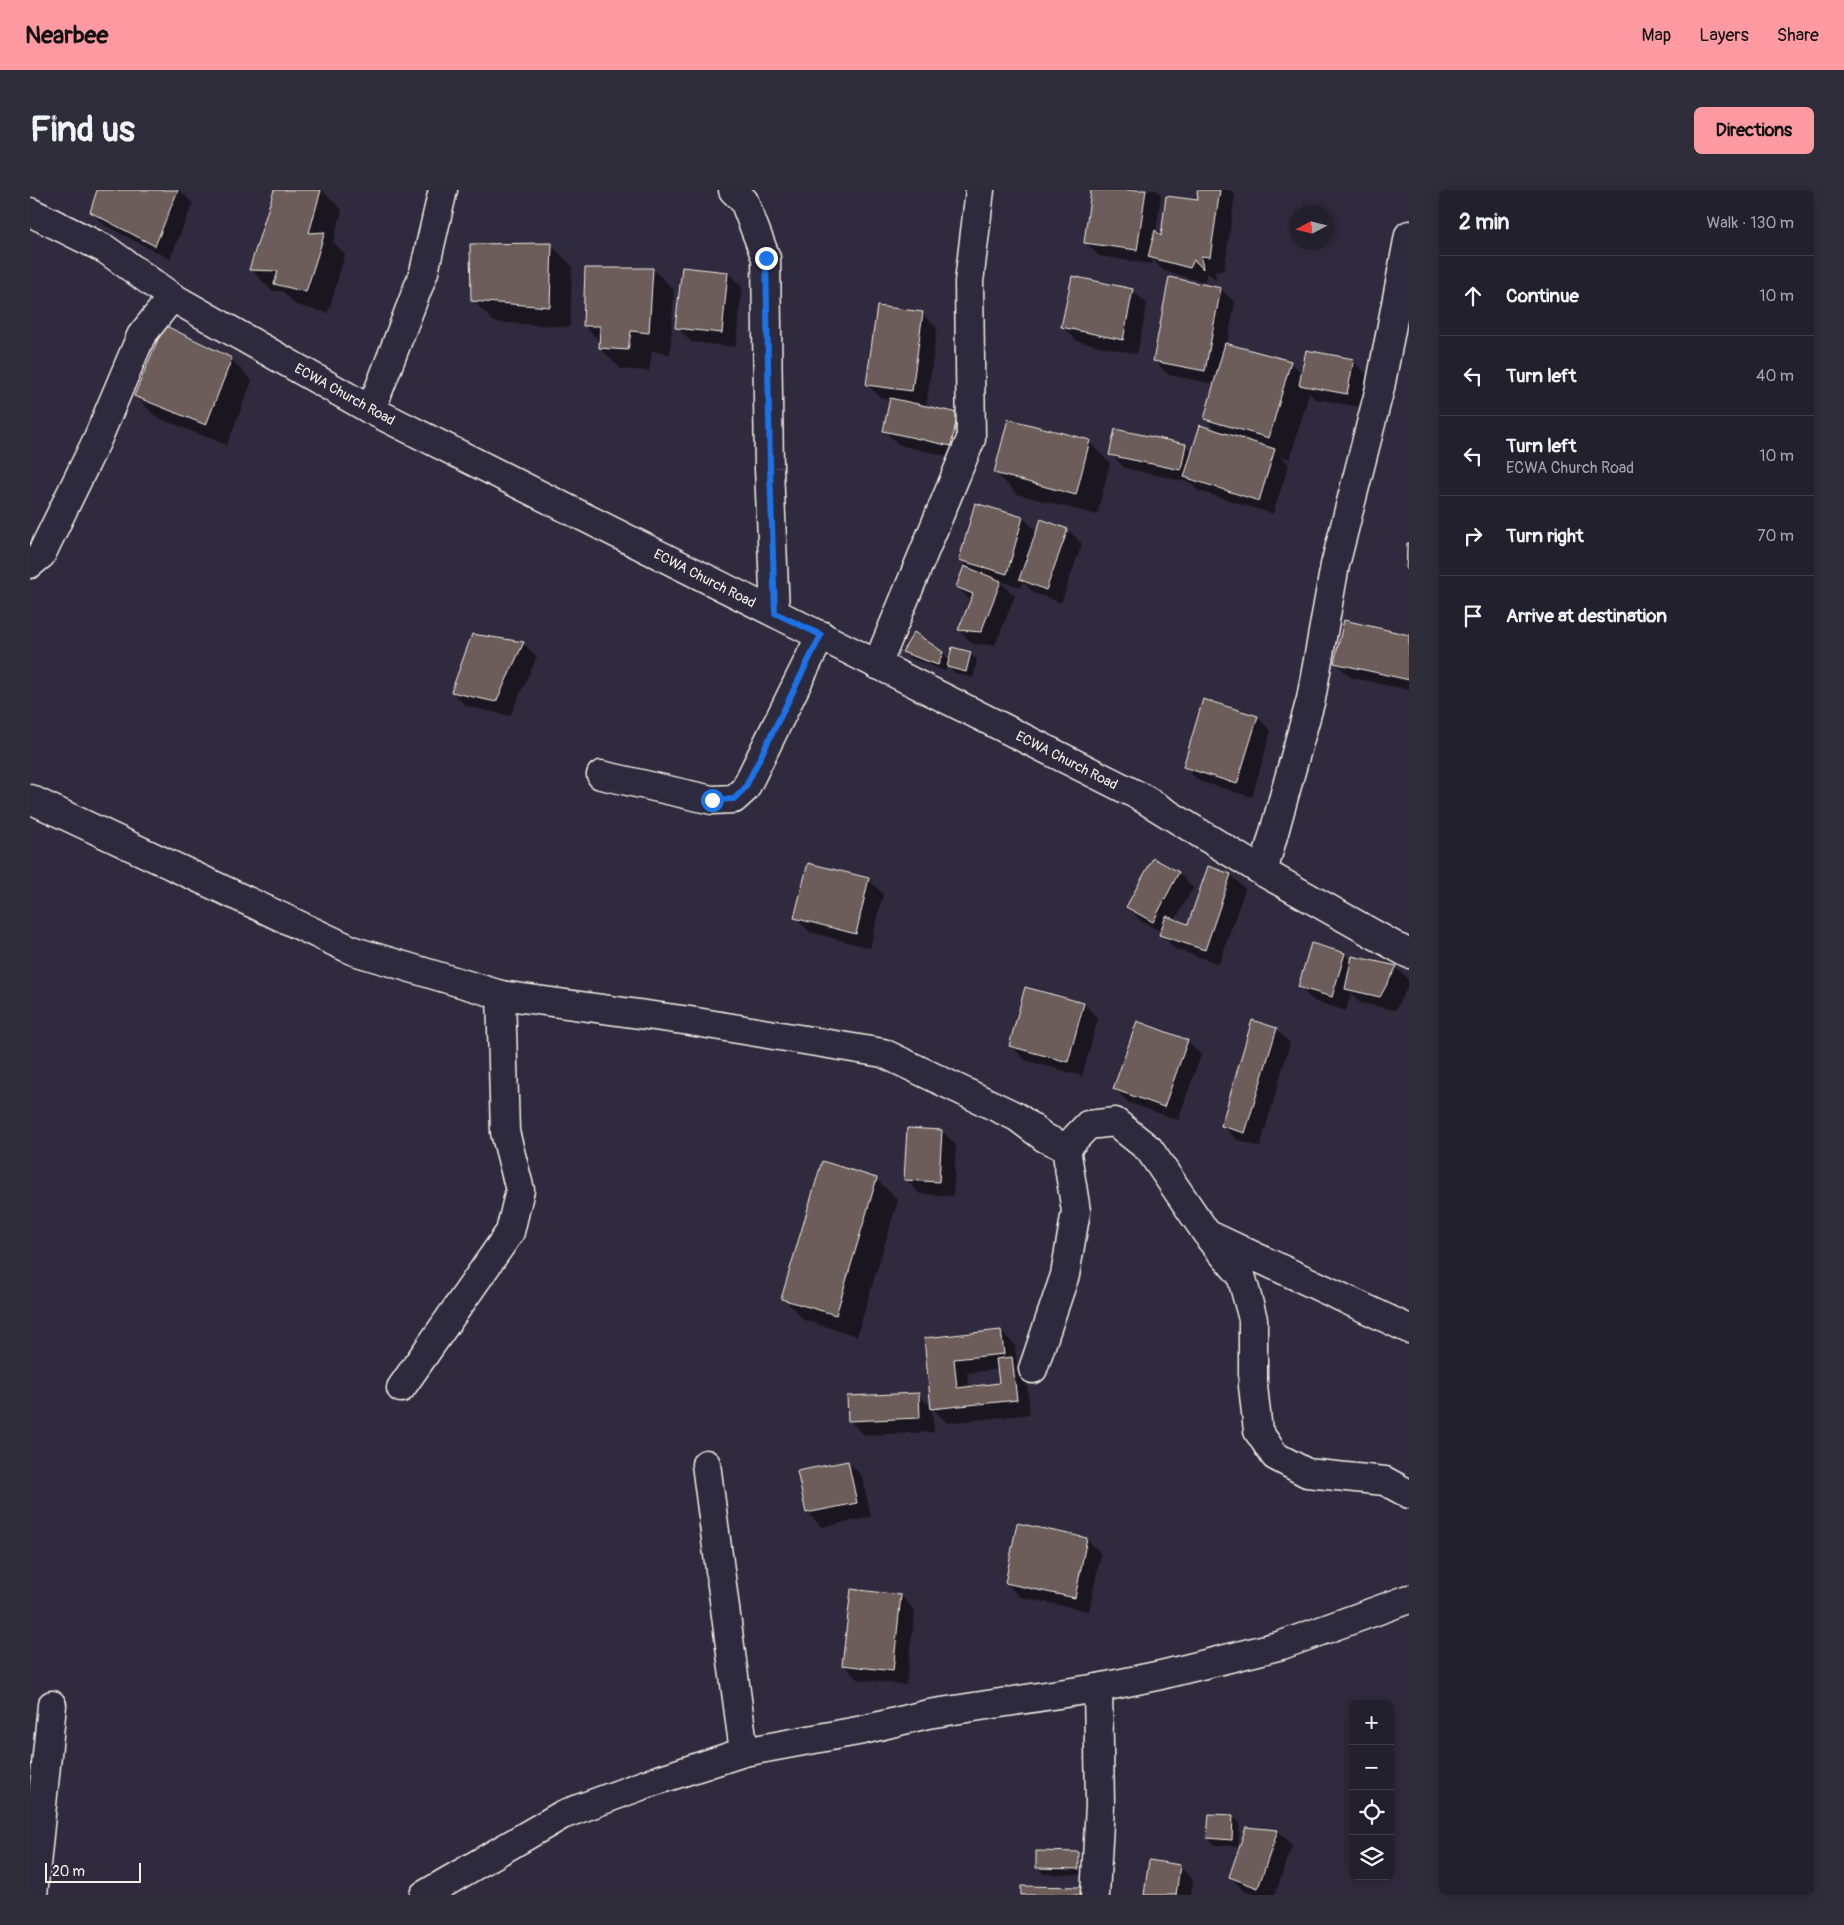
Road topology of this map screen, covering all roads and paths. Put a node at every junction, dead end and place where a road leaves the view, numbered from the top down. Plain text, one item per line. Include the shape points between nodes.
1 (443, 190) edge
2 (733, 190) edge
3 (980, 190) edge
4 (30, 212) edge
5 (1409, 234) edge
6 (172, 297) junction
7 (371, 410) junction
8 (30, 564) edge
9 (775, 613) junction
10 (821, 635) junction
11 (876, 665) junction
12 (601, 775) dead end
13 (30, 799) edge
14 (1263, 872) junction
15 (1409, 954) edge
16 (501, 995) junction
17 (1066, 1148) junction
18 (1207, 1234) junction
19 (1409, 1329) edge
20 (1033, 1369) dead end
21 (401, 1388) dead end
22 (706, 1464) dead end
23 (1409, 1494) edge
24 (1409, 1599) edge
25 (1098, 1688) junction
26 (52, 1705) dead end
27 (744, 1752) junction
28 (33, 1895) edge
29 (424, 1895) edge
30 (1095, 1895) edge

1 - 7 street via 424,272
2 - 9 street via 744,201 766,258
3 - 11 street via 969,282 971,439
4 - 6 street, ECWA Church Road via 105,249
5 - 14 street via 1380,388 1335,565 1311,699
6 - 7 street, ECWA Church Road
6 - 8 street via 141,336 93,449 41,555
7 - 9 street, ECWA Church Road
9 - 10 street, ECWA Church Road
10 - 11 street, ECWA Church Road
10 - 12 street via 745,788 734,799 712,800
11 - 14 street, ECWA Church Road via 1139,796
13 - 16 street via 354,951
14 - 15 street, ECWA Church Road
16 - 17 street via 690,1021 883,1053 1017,1117 1045,1138
16 - 21 street via 505,1132 520,1190 510,1232
17 - 18 street via 1088,1125 1115,1122 1149,1150
17 - 20 street via 1076,1211 1065,1274
18 - 19 street
18 - 23 street via 1241,1275 1253,1319 1253,1386 1258,1431 1275,1456 1308,1473 1385,1481
22 - 27 street
24 - 25 street via 1282,1646
25 - 27 street via 928,1714 863,1730
25 - 30 street via 1100,1805
26 - 28 street
27 - 29 street via 562,1815

